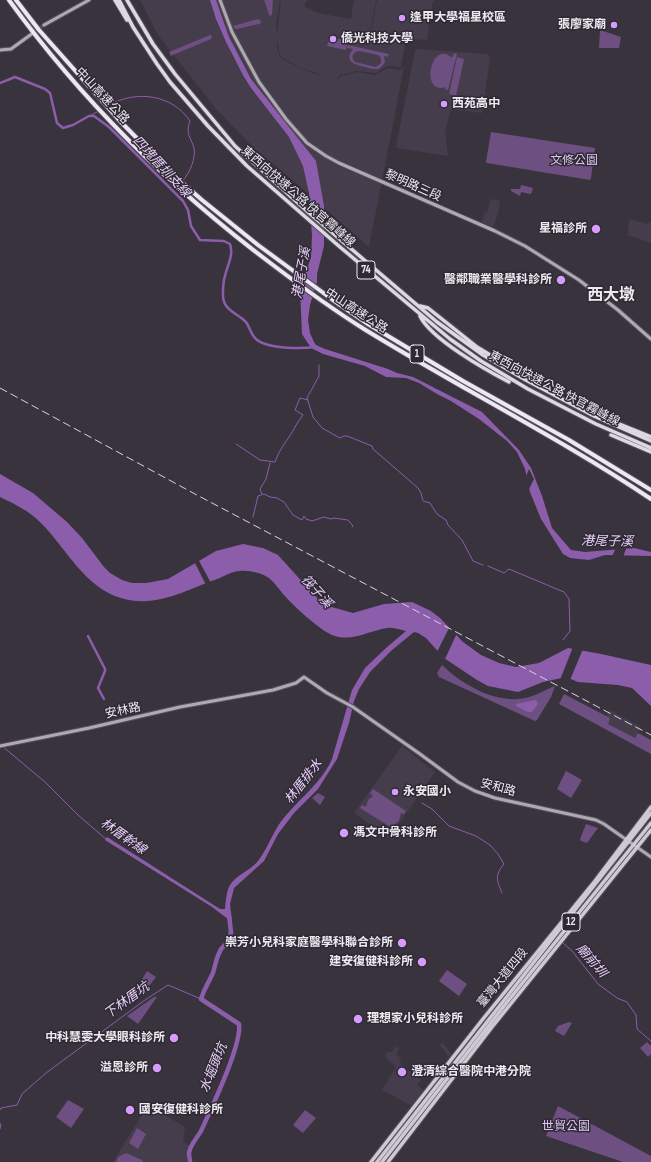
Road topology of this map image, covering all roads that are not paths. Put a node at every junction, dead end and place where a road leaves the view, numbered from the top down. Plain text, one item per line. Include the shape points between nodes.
1 (9, 0) edge
2 (16, 0) edge
3 (89, 0) edge
4 (115, 0) edge
5 (119, 0) edge
6 (128, 0) edge
7 (220, 0) edge
8 (44, 25) tunnel mouth
9 (133, 27) junction
10 (33, 33) tunnel mouth
11 (0, 50) edge
12 (419, 305) junction
13 (418, 313) junction
14 (651, 339) edge
15 (509, 382) dead end
16 (540, 383) dead end
17 (608, 419) dead end
18 (611, 435) dead end
19 (651, 437) edge
20 (651, 441) edge
21 (651, 448) edge
22 (651, 452) edge
23 (651, 490) edge
24 (651, 499) edge
25 (345, 704) joint
26 (1, 745) edge
27 (651, 807) edge
28 (651, 814) edge
29 (651, 823) edge
30 (651, 830) edge
31 (628, 840) junction
32 (636, 846) junction
33 (651, 856) edge
34 (372, 1162) edge
35 (377, 1162) edge
36 (382, 1162) edge
37 (388, 1162) edge

1 - 24 highway, 中山高速公路 / 1 via 31,31 121,131 178,187 252,250 363,328 459,386 567,446
2 - 23 highway, 中山高速公路 / 1 via 39,30 120,121 170,172 224,218 368,324
3 - 8 main road
4 - 9 highway
5 - 9 highway, 東西向快速公路 快官霧峰線 / 74
6 - 12 highway, 東西向快速公路 快官霧峰線 / 74 via 153,44 235,146 308,212
7 - 14 main road, 黎明路三段 via 232,32 258,82 291,125 313,147 345,165 495,230 525,246 579,280
9 - 13 highway, 東西向快速公路 快官霧峰線 / 74 via 170,82 227,147
10 - 11 main road via 11,49
12 - 16 highway via 428,308 489,354
12 - 20 highway, 東西向快速公路 快官霧峰線 / 74 via 458,338 503,367 594,416
13 - 15 highway via 423,323 445,341 486,370
13 - 21 highway, 東西向快速公路 快官霧峰線 / 74 via 468,353 507,377 596,424
17 - 19 highway
18 - 22 highway
25 - 26 main road, 安林路 via 304,677 296,683 250,694
25 - 31 main road, 安和路 via 354,707 475,792 596,820
27 - 31 main road, 臺灣大道四段
28 - 31 main road, 臺灣大道四段 / 12
29 - 32 main road, 臺灣大道四段 / 12
30 - 32 main road, 臺灣大道四段
31 - 32 main road, 安和路
31 - 34 main road, 臺灣大道四段 / 12 via 483,1019
31 - 35 main road, 臺灣大道四段 / 12
32 - 33 main road, 安和路
32 - 36 main road, 臺灣大道四段 / 12 via 508,1000
32 - 37 main road, 臺灣大道四段 / 12

